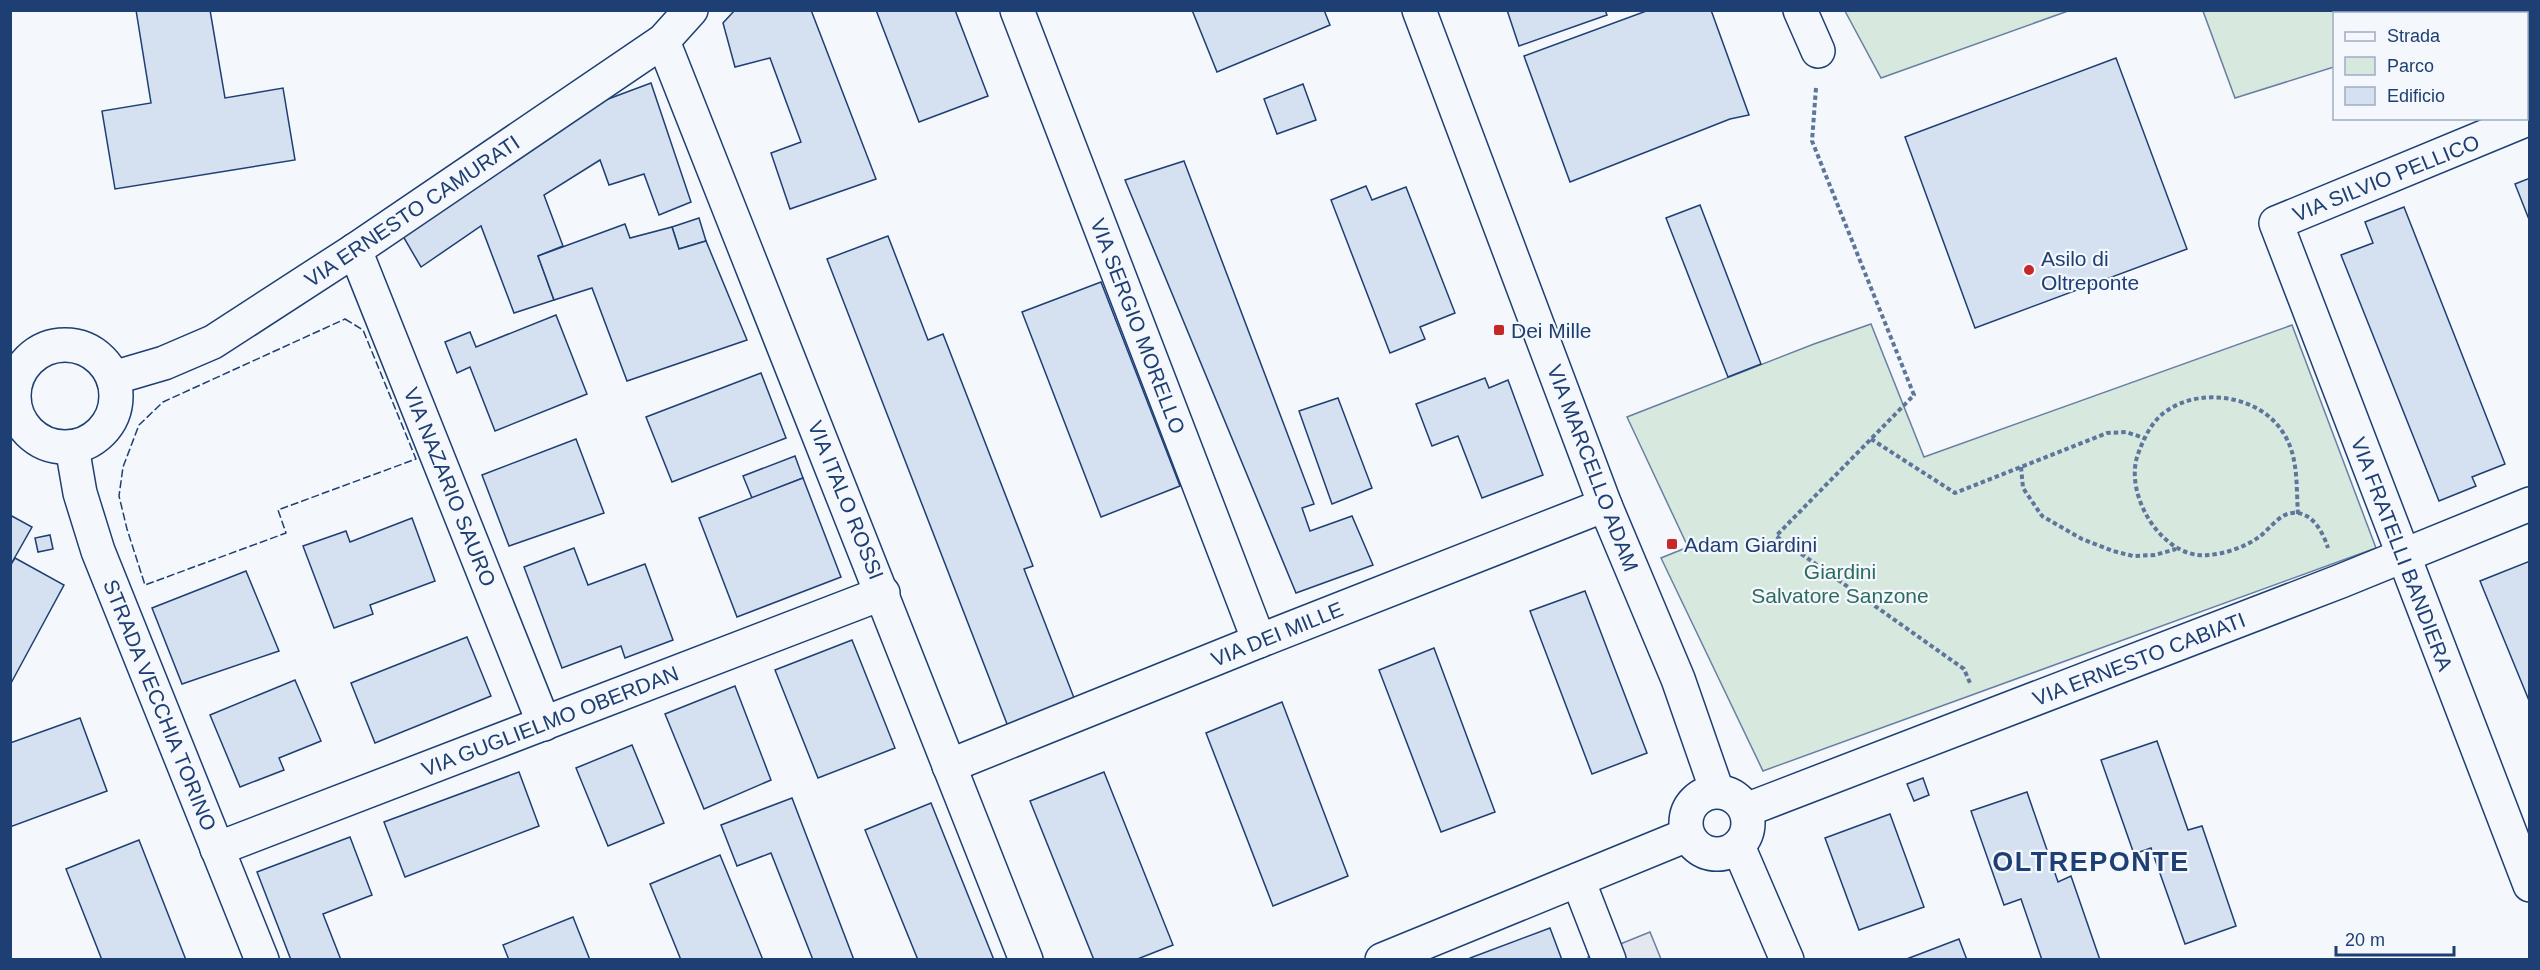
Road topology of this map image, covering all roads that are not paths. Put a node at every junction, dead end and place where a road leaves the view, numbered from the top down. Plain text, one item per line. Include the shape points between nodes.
1 (691, 10) edge
2 (1017, 10) edge
3 (1419, 10) edge
4 (1800, 10) edge
5 (663, 41) junction
6 (1818, 51) road end
7 (2524, 120) edge
8 (2276, 223) joint
9 (355, 250) junction
10 (20, 349) edge
11 (113, 378) junction
12 (72, 447) junction
13 (2529, 504) edge
14 (1605, 505) junction
15 (2403, 557) junction
16 (883, 593) junction
17 (1259, 641) junction
18 (544, 724) junction
19 (949, 766) junction
20 (1717, 791) junction
21 (1746, 810) junction
22 (1687, 835) junction
23 (1738, 846) junction
24 (217, 849) junction
25 (1578, 880) junction
26 (2529, 885) edge
27 (1391, 958) edge
28 (262, 960) edge
29 (1026, 960) edge
30 (1609, 960) edge
31 (1787, 960) edge

1 - 5 street, VIA ERNESTO CAMURATI
2 - 17 street, VIA SERGIO MORELLO
3 - 14 street, VIA MARCELLO ADAM
4 - 6 street
5 - 9 street, VIA ERNESTO CAMURATI
5 - 16 street, VIA ITALO ROSSI
7 - 8 street, VIA SILVIO PELLICO
8 - 15 street, VIA FRATELLI BANDIERA
9 - 11 street, VIA ERNESTO CAMURATI via 213,342 164,363
9 - 18 street, VIA NAZARIO SAURO
10 - 11 street via 76,346 92,353
10 - 12 street via 20,371 14,386 18,418 40,441
11 - 12 street via 115,408 109,423 99,434
12 - 24 street, STRADA VECCHIA TORINO via 80,493 98,551
13 - 15 street, VIA ERNESTO CABIATI
14 - 17 street, VIA DEI MILLE
14 - 20 street, VIA MARCELLO ADAM via 1678,680
15 - 21 street, VIA ERNESTO CABIATI
15 - 26 street, VIA FRATELLI BANDIERA
16 - 18 street, VIA GUGLIELMO OBERDAN
16 - 19 street, VIA ITALO ROSSI
17 - 19 street, VIA DEI MILLE
18 - 24 street, VIA GUGLIELMO OBERDAN
19 - 29 street, VIA ITALO ROSSI
20 - 21 street via 1734,797
20 - 22 street via 1690,805
21 - 23 street via 1748,830
22 - 23 street via 1700,850 1710,854 1730,852
22 - 25 street
23 - 31 street
24 - 28 street, STRADA VECCHIA TORINO
25 - 27 street
25 - 30 street

